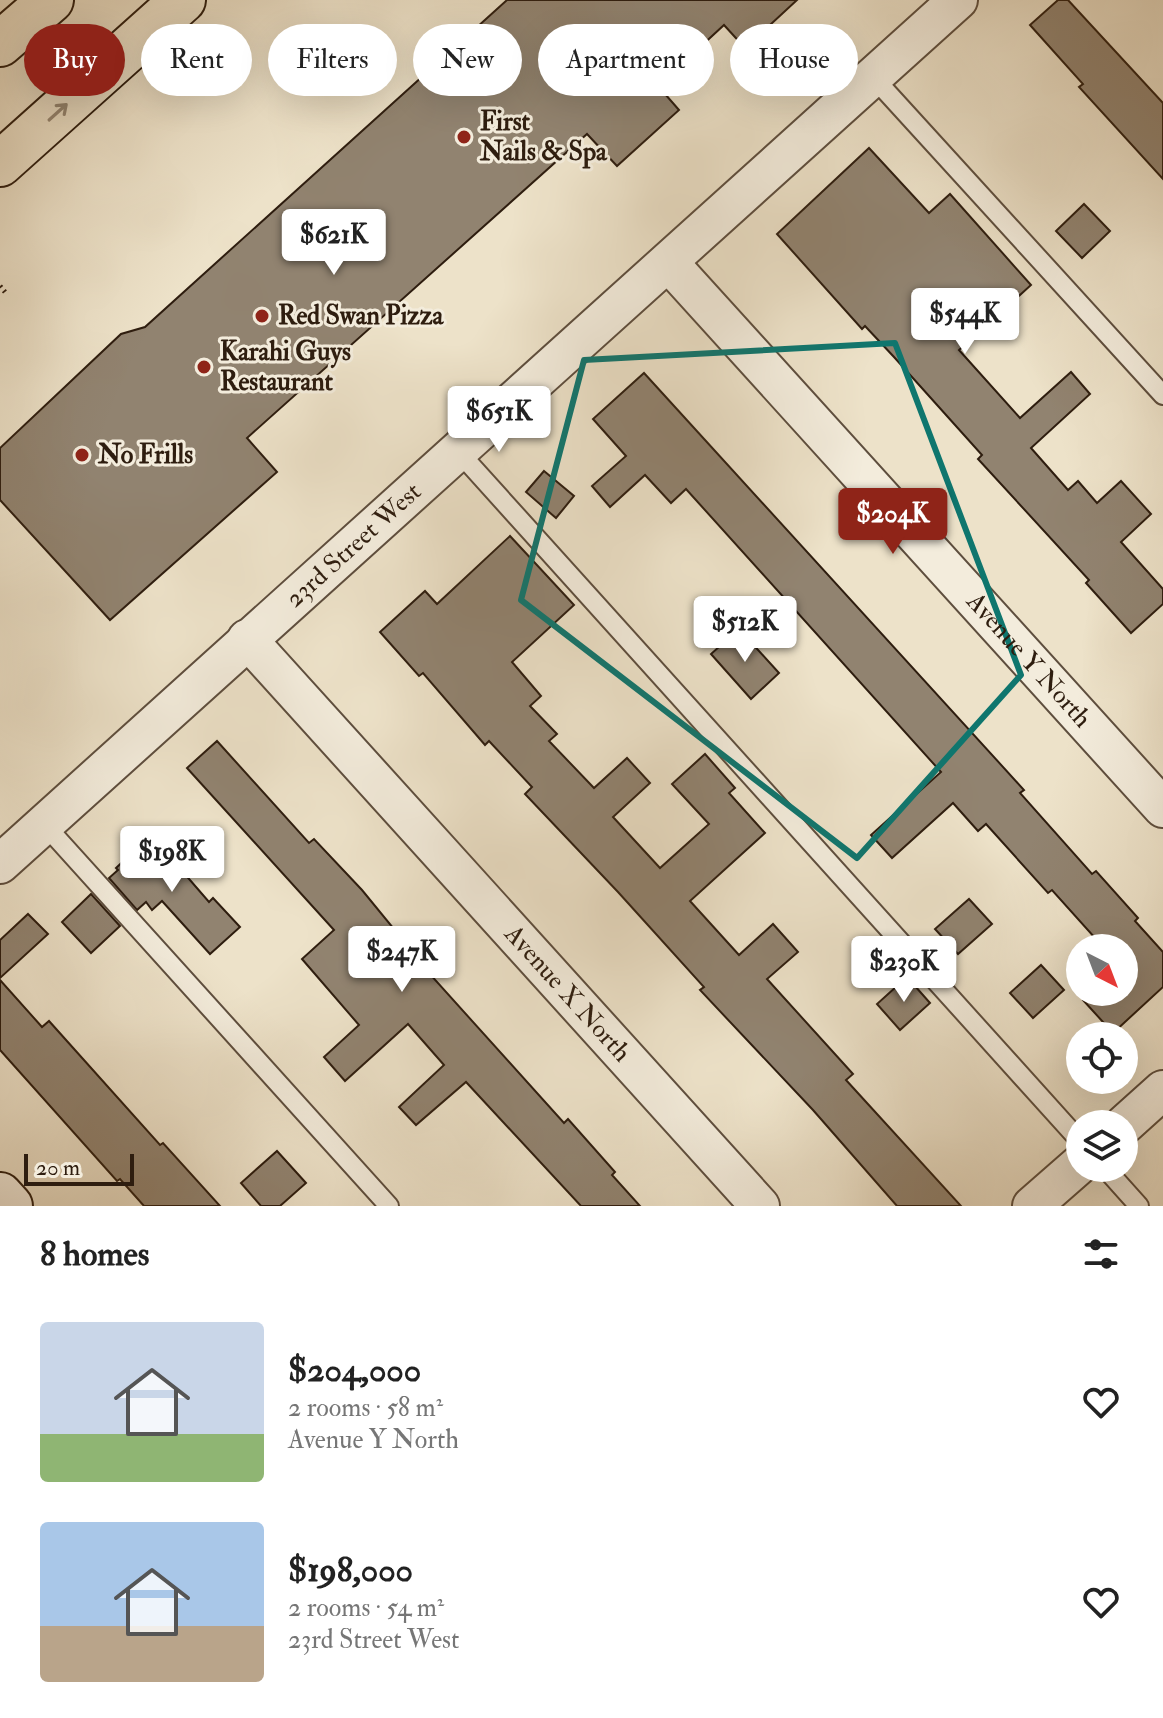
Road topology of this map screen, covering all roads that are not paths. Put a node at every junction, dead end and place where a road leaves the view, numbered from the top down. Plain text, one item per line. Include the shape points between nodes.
1 (183, 0) edge
2 (958, 0) edge
3 (50, 1) edge
4 (0, 44) edge
5 (873, 77) junction
6 (0, 164) edge
7 (669, 263) junction
8 (1163, 395) edge
9 (457, 450) junction
10 (247, 639) junction
11 (1163, 808) edge
12 (44, 824) junction
13 (0, 864) edge
14 (1163, 1090) edge
15 (1138, 1112) edge
16 (1066, 1125) edge
17 (1066, 1176) edge
18 (1118, 1182) edge
19 (0, 1195) edge
20 (10, 1206) edge
21 (389, 1206) edge
22 (760, 1206) edge
23 (1032, 1206) edge
24 (1139, 1206) edge

6 -> 1 main road
2 - 5 street, 23rd Street West
3 - 4 main road
5 - 7 street, 23rd Street West
5 - 8 lane
7 - 9 street, 23rd Street West
7 - 11 street, Avenue Y North
9 - 10 street, 23rd Street West
9 - 16 lane
10 - 12 street, 23rd Street West
10 - 22 street, Avenue X North
12 - 13 street, 23rd Street West
12 - 21 lane
14 - 15 street
17 - 23 street
18 - 24 lane
19 - 20 street

